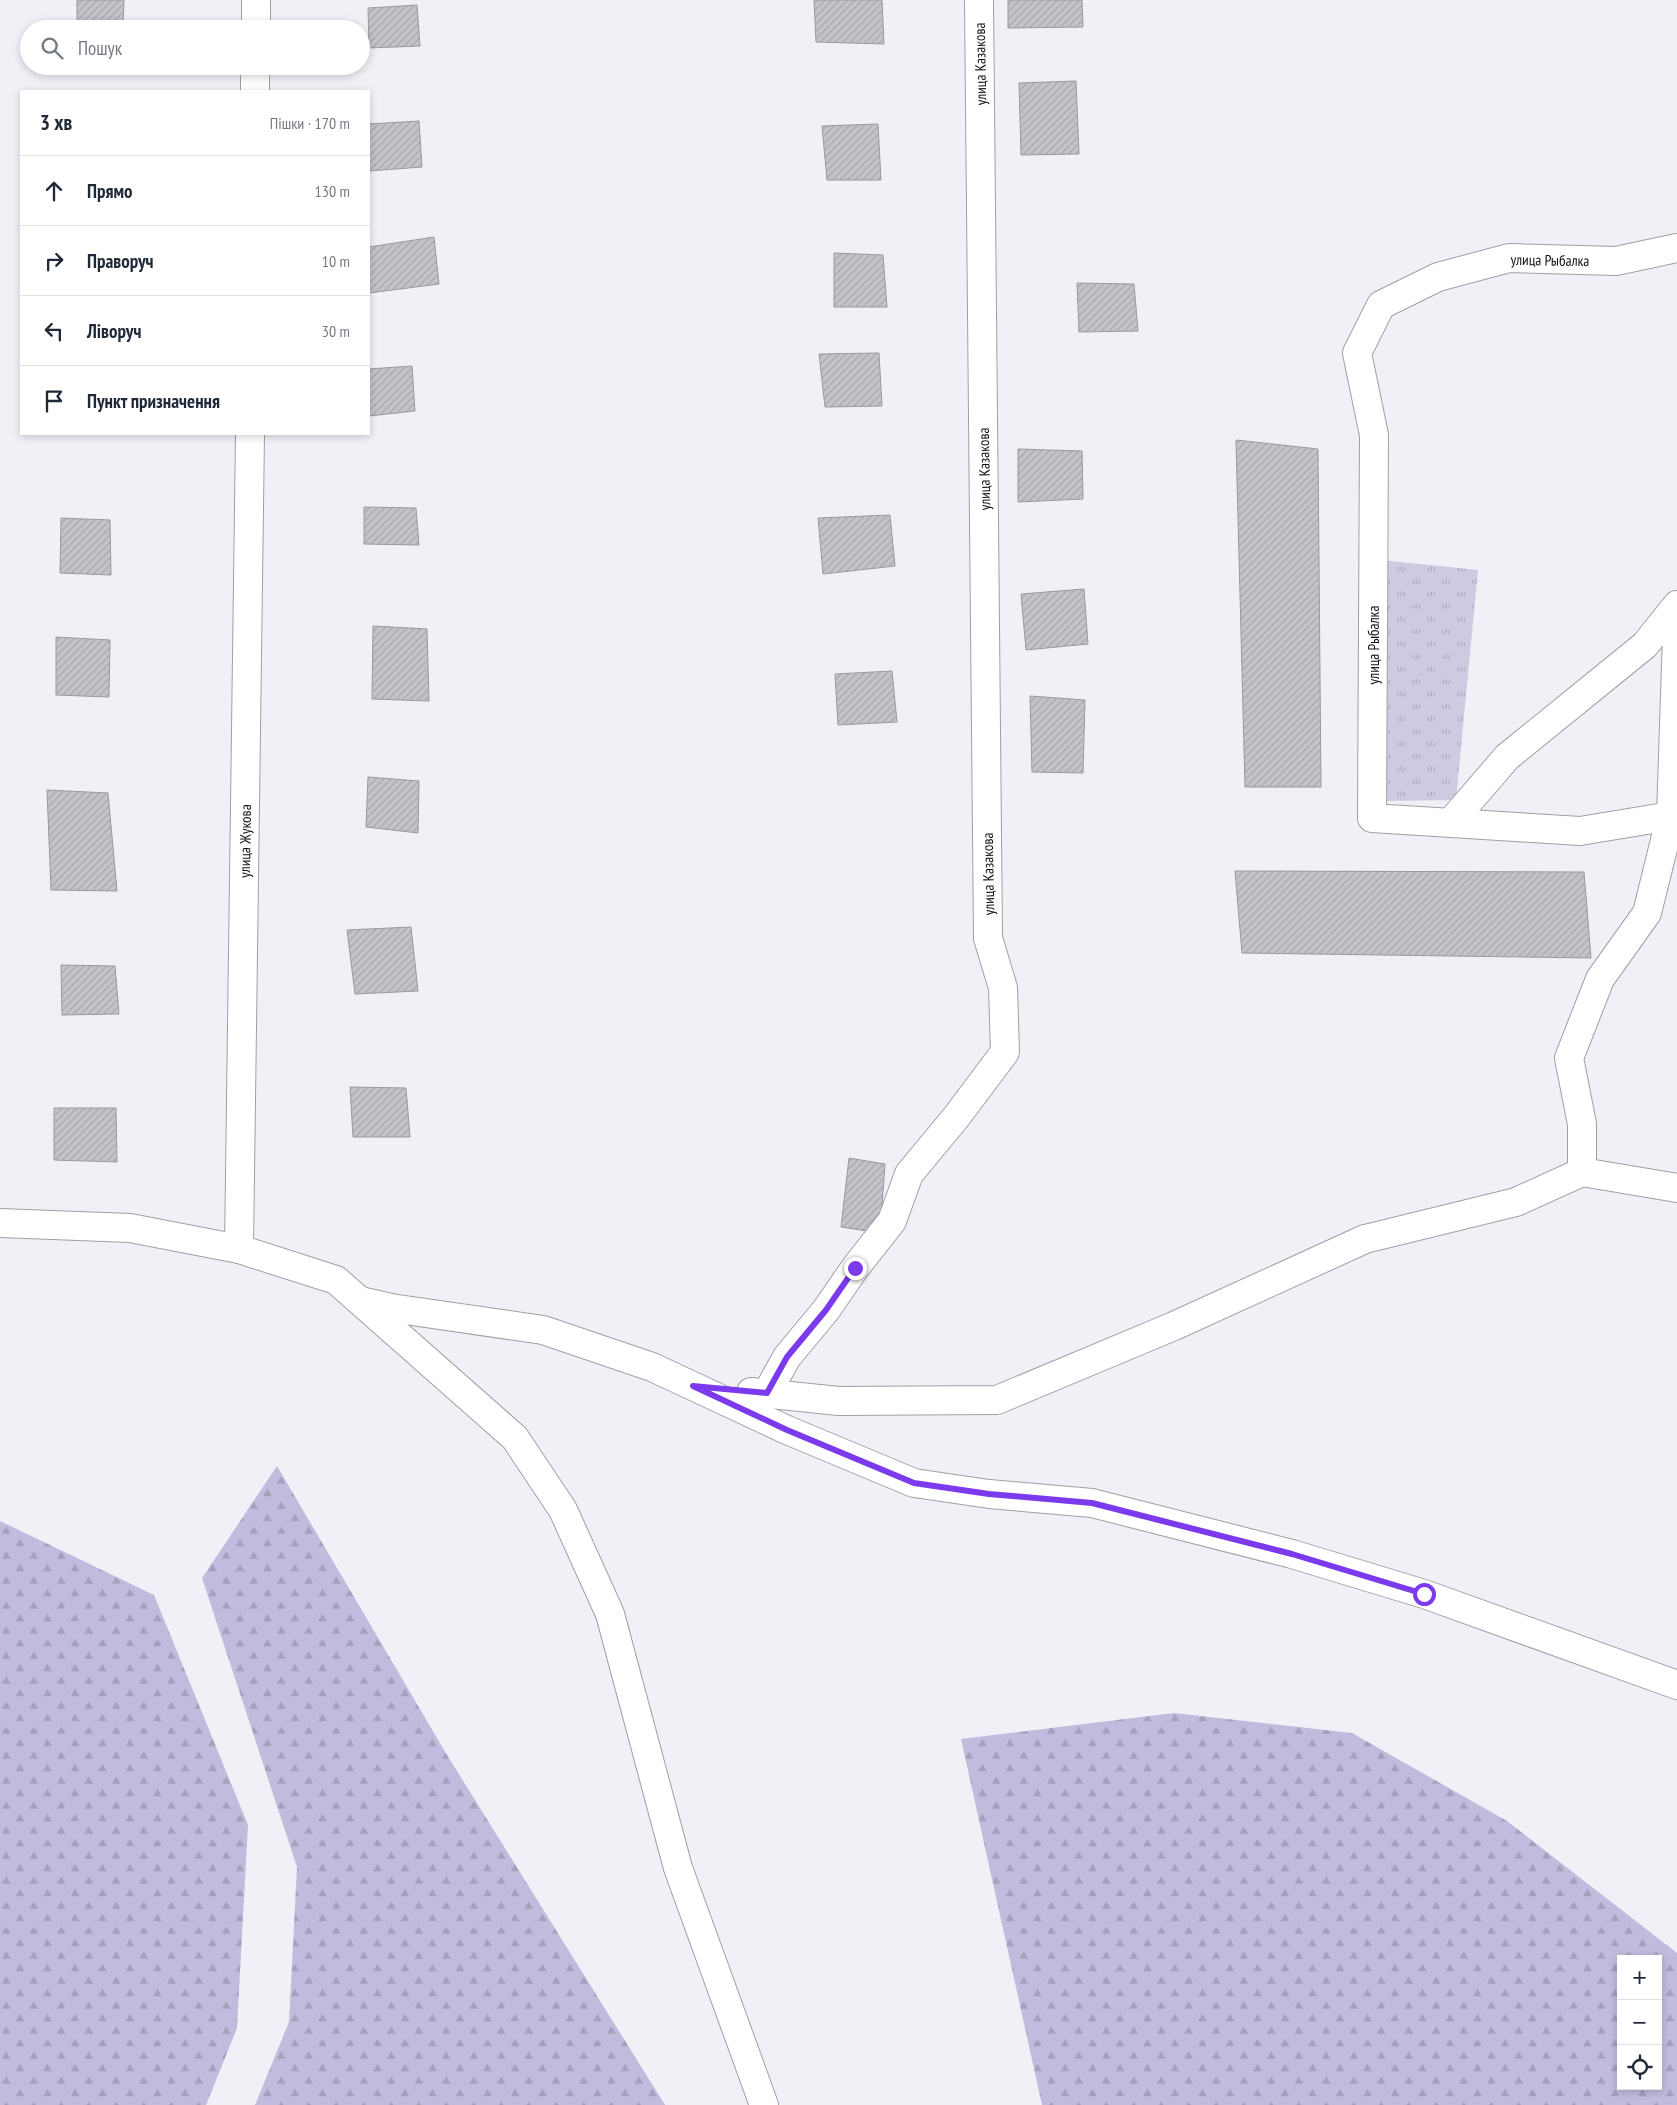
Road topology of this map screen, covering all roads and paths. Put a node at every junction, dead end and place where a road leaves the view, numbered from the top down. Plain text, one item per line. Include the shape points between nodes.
1 (256, 0) edge
2 (979, 0) edge
3 (256, 20) edge
4 (255, 75) edge
5 (255, 90) edge
6 (1677, 248) edge
7 (250, 435) edge
8 (1677, 605) edge
9 (1677, 635) edge
10 (1675, 743) edge
11 (1671, 816) junction
12 (1451, 822) junction
13 (1582, 1172) junction
14 (1677, 1188) edge
15 (0, 1223) edge
16 (239, 1249) junction
17 (360, 1301) junction
18 (693, 1386) junction
19 (767, 1393) junction
20 (1677, 1685) edge
21 (764, 2105) edge

1 - 3 street
2 - 19 street, улица Казакова via 988,938 1003,988 1005,1052 909,1174 892,1221 787,1357
4 - 5 street
6 - 12 street, улица Рыбалка via 1616,261 1509,258 1438,276 1381,305 1357,353 1374,435 1372,818
7 - 16 street, улица Жукова
8 - 12 street via 1645,645 1507,757
9 - 10 street
10 - 11 street
11 - 12 street, улица Рыбалка via 1580,831
11 - 13 street via 1647,913 1600,979 1569,1058 1582,1124
13 - 14 street
13 - 19 street via 1516,1202 1365,1239 1174,1326 997,1400 839,1401
15 - 16 street via 130,1228
16 - 17 street via 336,1280
17 - 18 street via 543,1330 652,1367
17 - 21 street via 515,1438 564,1510 610,1614 678,1868
18 - 19 street
18 - 20 street via 787,1430 914,1483 989,1494 1092,1503 1292,1554 1424,1594

